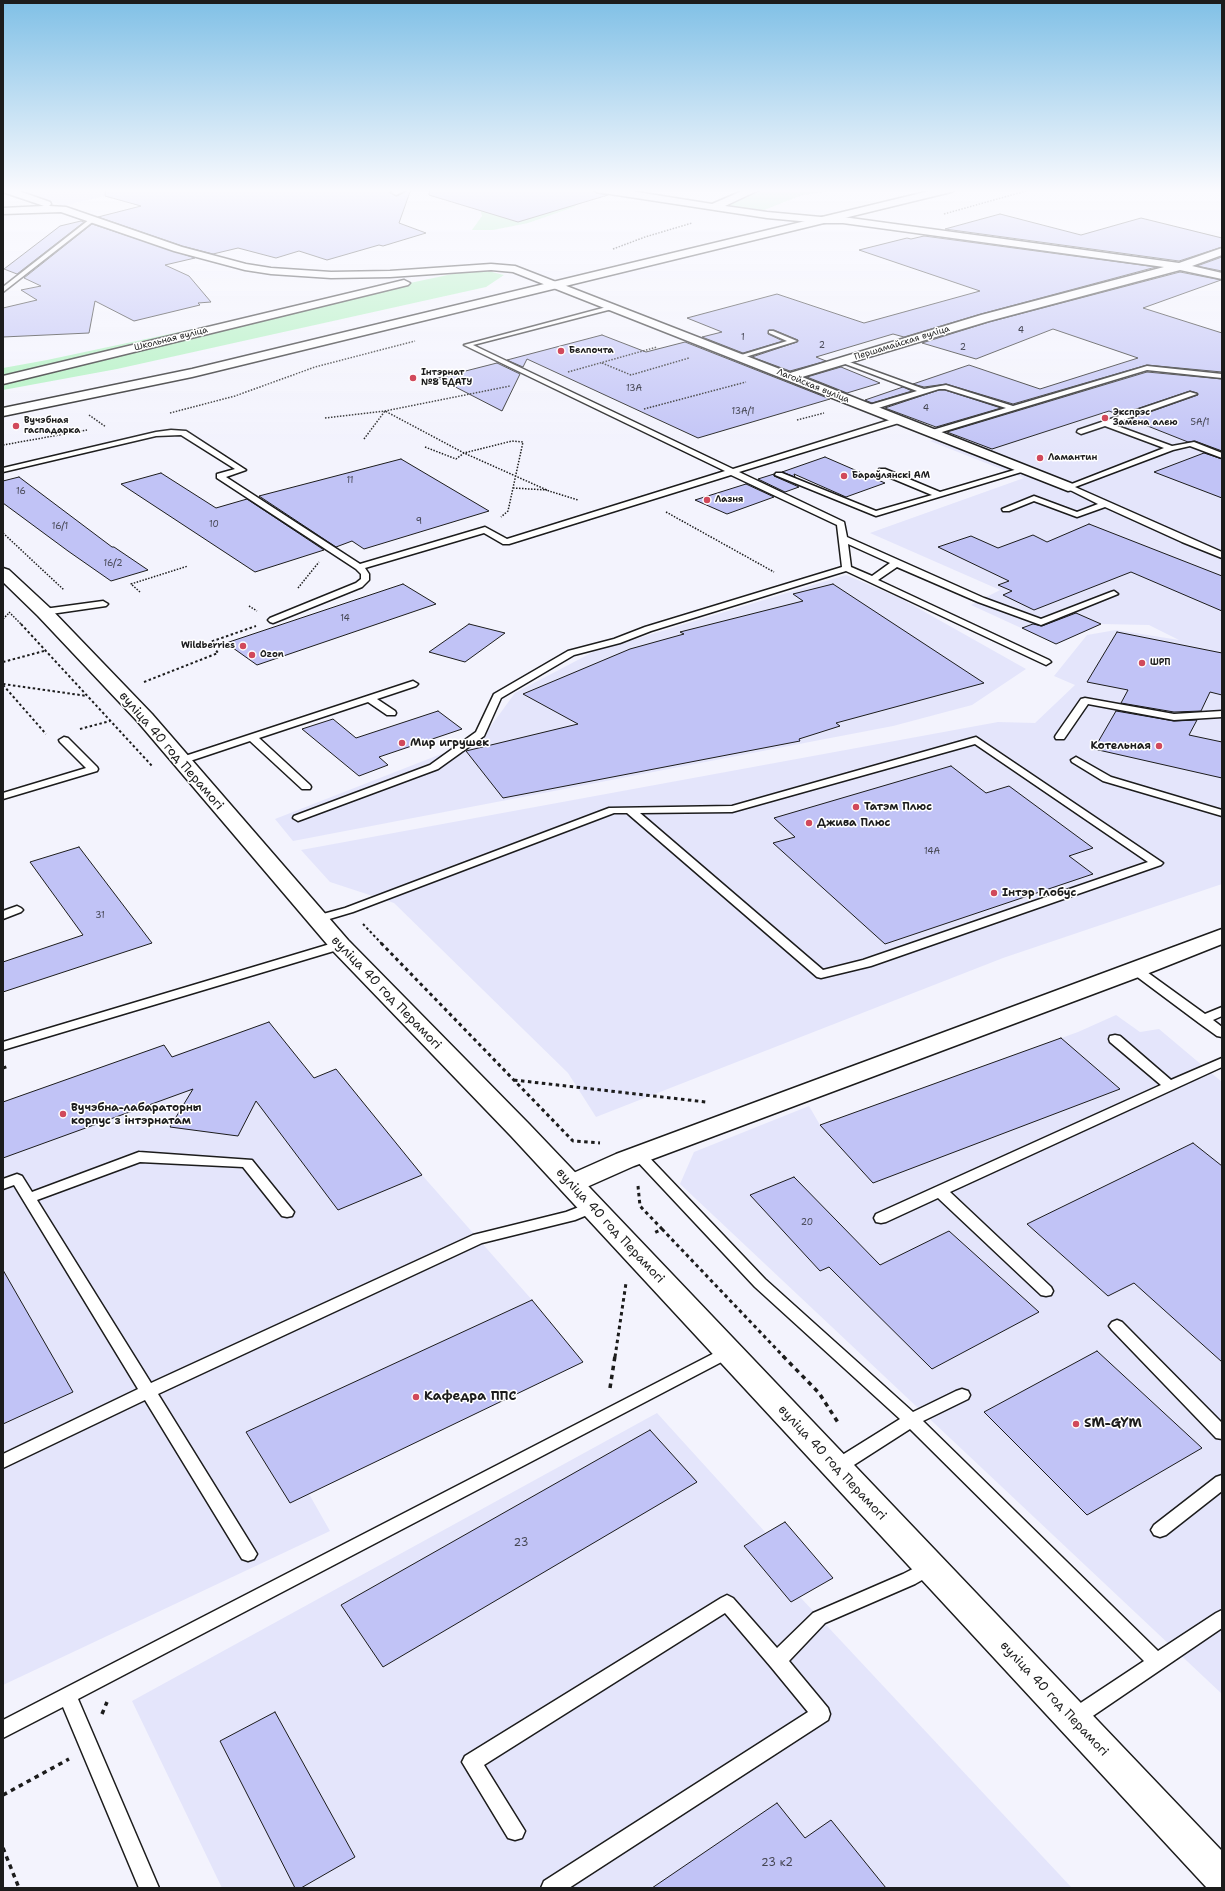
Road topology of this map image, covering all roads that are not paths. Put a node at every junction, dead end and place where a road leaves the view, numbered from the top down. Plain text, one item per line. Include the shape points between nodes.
1 (19, 277) edge
2 (421, 277) edge
3 (535, 277) edge
4 (588, 277) edge
5 (1136, 277) edge
6 (557, 285) junction
7 (3, 290) edge
8 (614, 307) junction
9 (771, 332) dead end
10 (740, 357) junction
11 (842, 361) junction
12 (1222, 376) edge
13 (790, 377) junction
14 (3, 380) edge
15 (924, 391) junction
16 (1193, 394) dead end
17 (869, 408) junction
18 (1012, 408) junction
19 (3, 412) edge
20 (899, 420) junction
21 (1105, 424) junction
22 (1081, 432) dead end
23 (932, 433) junction
24 (1171, 448) junction
25 (1222, 456) edge
26 (3, 470) edge
27 (1024, 470) junction
28 (734, 471) junction
29 (882, 471) dead end
30 (779, 475) dead end
31 (1068, 487) junction
32 (939, 495) junction
33 (1104, 504) junction
34 (1006, 509) dead end
35 (843, 538) junction
36 (1222, 555) edge
37 (896, 563) junction
38 (359, 567) junction
39 (847, 568) junction
40 (3, 573) edge
41 (872, 580) junction
42 (1114, 594) dead end
43 (103, 604) dead end
44 (44, 612) junction
45 (273, 620) road end
46 (1046, 662) dead end
47 (414, 684) dead end
48 (370, 699) junction
49 (391, 713) dead end
50 (1222, 714) edge
51 (1060, 737) dead end
52 (253, 738) junction
53 (64, 740) dead end
54 (1076, 760) dead end
55 (180, 761) junction
56 (306, 787) dead end
57 (3, 796) edge
58 (630, 810) junction
59 (1222, 813) edge
60 (298, 818) dead end
61 (17, 910) dead end
62 (3, 915) edge
63 (316, 919) junction
64 (1222, 936) edge
65 (340, 945) junction
66 (1136, 970) junction
67 (1222, 1011) edge
68 (1203, 1020) junction
69 (1222, 1033) edge
70 (1115, 1039) dead end
71 (3, 1046) edge
72 (1222, 1062) edge
73 (1170, 1086) junction
74 (632, 1158) junction
75 (3, 1184) edge
76 (571, 1184) junction
77 (940, 1191) junction
78 (29, 1198) junction
79 (592, 1207) junction
80 (286, 1212) dead end
81 (880, 1218) dead end
82 (1046, 1291) dead end
83 (1117, 1326) dead end
84 (728, 1352) junction
85 (147, 1392) junction
86 (962, 1395) dead end
87 (911, 1420) junction
88 (1222, 1433) edge
89 (3, 1461) edge
90 (837, 1467) junction
91 (1222, 1482) edge
92 (1160, 1530) dead end
93 (248, 1554) dead end
94 (930, 1567) junction
95 (1222, 1618) edge
96 (777, 1661) junction
97 (1157, 1662) junction
98 (68, 1697) junction
99 (1073, 1718) junction
100 (3, 1729) edge
101 (515, 1831) dead end
102 (1222, 1877) edge
103 (149, 1888) edge
104 (551, 1888) edge

1 - 7 lane
2 - 14 street, Школьная вуліца
3 - 6 street, Школьная вуліца
4 - 6 street
5 - 11 street, Першамайская вуліца via 985,318
6 - 8 street, Лагойская вуліца
6 - 19 street via 192,373
8 - 10 street, Лагойская вуліца
8 - 28 lane via 467,345
9 - 10 lane via 794,341
10 - 13 street, Лагойская вуліца
11 - 13 street, Першамайская вуліца
11 - 15 lane
12 - 18 lane via 1147,368
13 - 17 street, Лагойская вуліца
15 - 17 lane
15 - 18 lane via 946,387
16 - 21 lane
17 - 20 street, Лагойская вуліца
18 - 23 lane
20 - 23 street, Лагойская вуліца
20 - 28 lane
21 - 22 lane
21 - 24 lane
23 - 27 street, Лагойская вуліца
24 - 25 lane via 1191,444
24 - 31 lane
26 - 38 lane via 127,441 171,432 183,433 242,470 220,476
27 - 31 street, Лагойская вуліца
27 - 32 lane
28 - 35 lane via 841,524
28 - 38 lane via 506,542 485,530
29 - 32 lane
30 - 32 lane via 876,514
31 - 33 lane
33 - 34 lane via 1077,515 1034,498
33 - 36 lane
35 - 37 lane
35 - 39 lane
37 - 41 lane
37 - 42 lane via 981,600 1042,622
38 - 45 lane via 365,574 365,580 359,585
39 - 41 lane
39 - 60 lane via 571,653 497,696 480,734 434,767
40 - 44 street, вуліца 40 год Перамогі
41 - 46 lane
43 - 44 lane
44 - 55 street, вуліца 40 год Перамогі via 145,718
47 - 48 lane
48 - 49 lane
48 - 52 lane
50 - 51 lane via 1174,717 1085,701
52 - 55 lane
52 - 56 lane
53 - 57 lane via 93,769
54 - 59 lane via 1107,779
55 - 63 street, вуліца 40 год Перамогі
58 - 58 lane via 732,808 976,740 1158,863 867,963 821,974
58 - 63 lane via 613,810 349,910
61 - 62 lane
63 - 65 street, вуліца 40 год Перамогі
64 - 66 street
65 - 71 lane
65 - 76 street, вуліца 40 год Перамогі
66 - 68 lane
66 - 74 street
67 - 68 lane
68 - 69 lane
70 - 73 lane
72 - 73 lane
73 - 77 lane
74 - 76 street
74 - 87 lane via 760,1283
75 - 78 lane via 17,1179
76 - 79 street, вуліца 40 год Перамогі
77 - 81 lane
77 - 82 lane
78 - 80 lane via 139,1157 146,1157 247,1163
78 - 85 lane
79 - 84 street, вуліца 40 год Перамогі
79 - 85 lane via 570,1216 478,1239
83 - 88 lane
84 - 90 street, вуліца 40 год Перамогі
84 - 98 lane
85 - 89 lane
85 - 93 lane
86 - 87 lane
87 - 90 lane
87 - 97 lane
90 - 94 street, вуліца 40 год Перамогі
91 - 92 lane
94 - 96 lane via 909,1579 818,1618
94 - 99 street, вуліца 40 год Перамогі
95 - 97 lane
96 - 101 lane via 727,1603 472,1762
96 - 104 lane via 821,1714
97 - 99 lane
98 - 100 lane
98 - 103 lane
99 - 102 street, вуліца 40 год Перамогі

